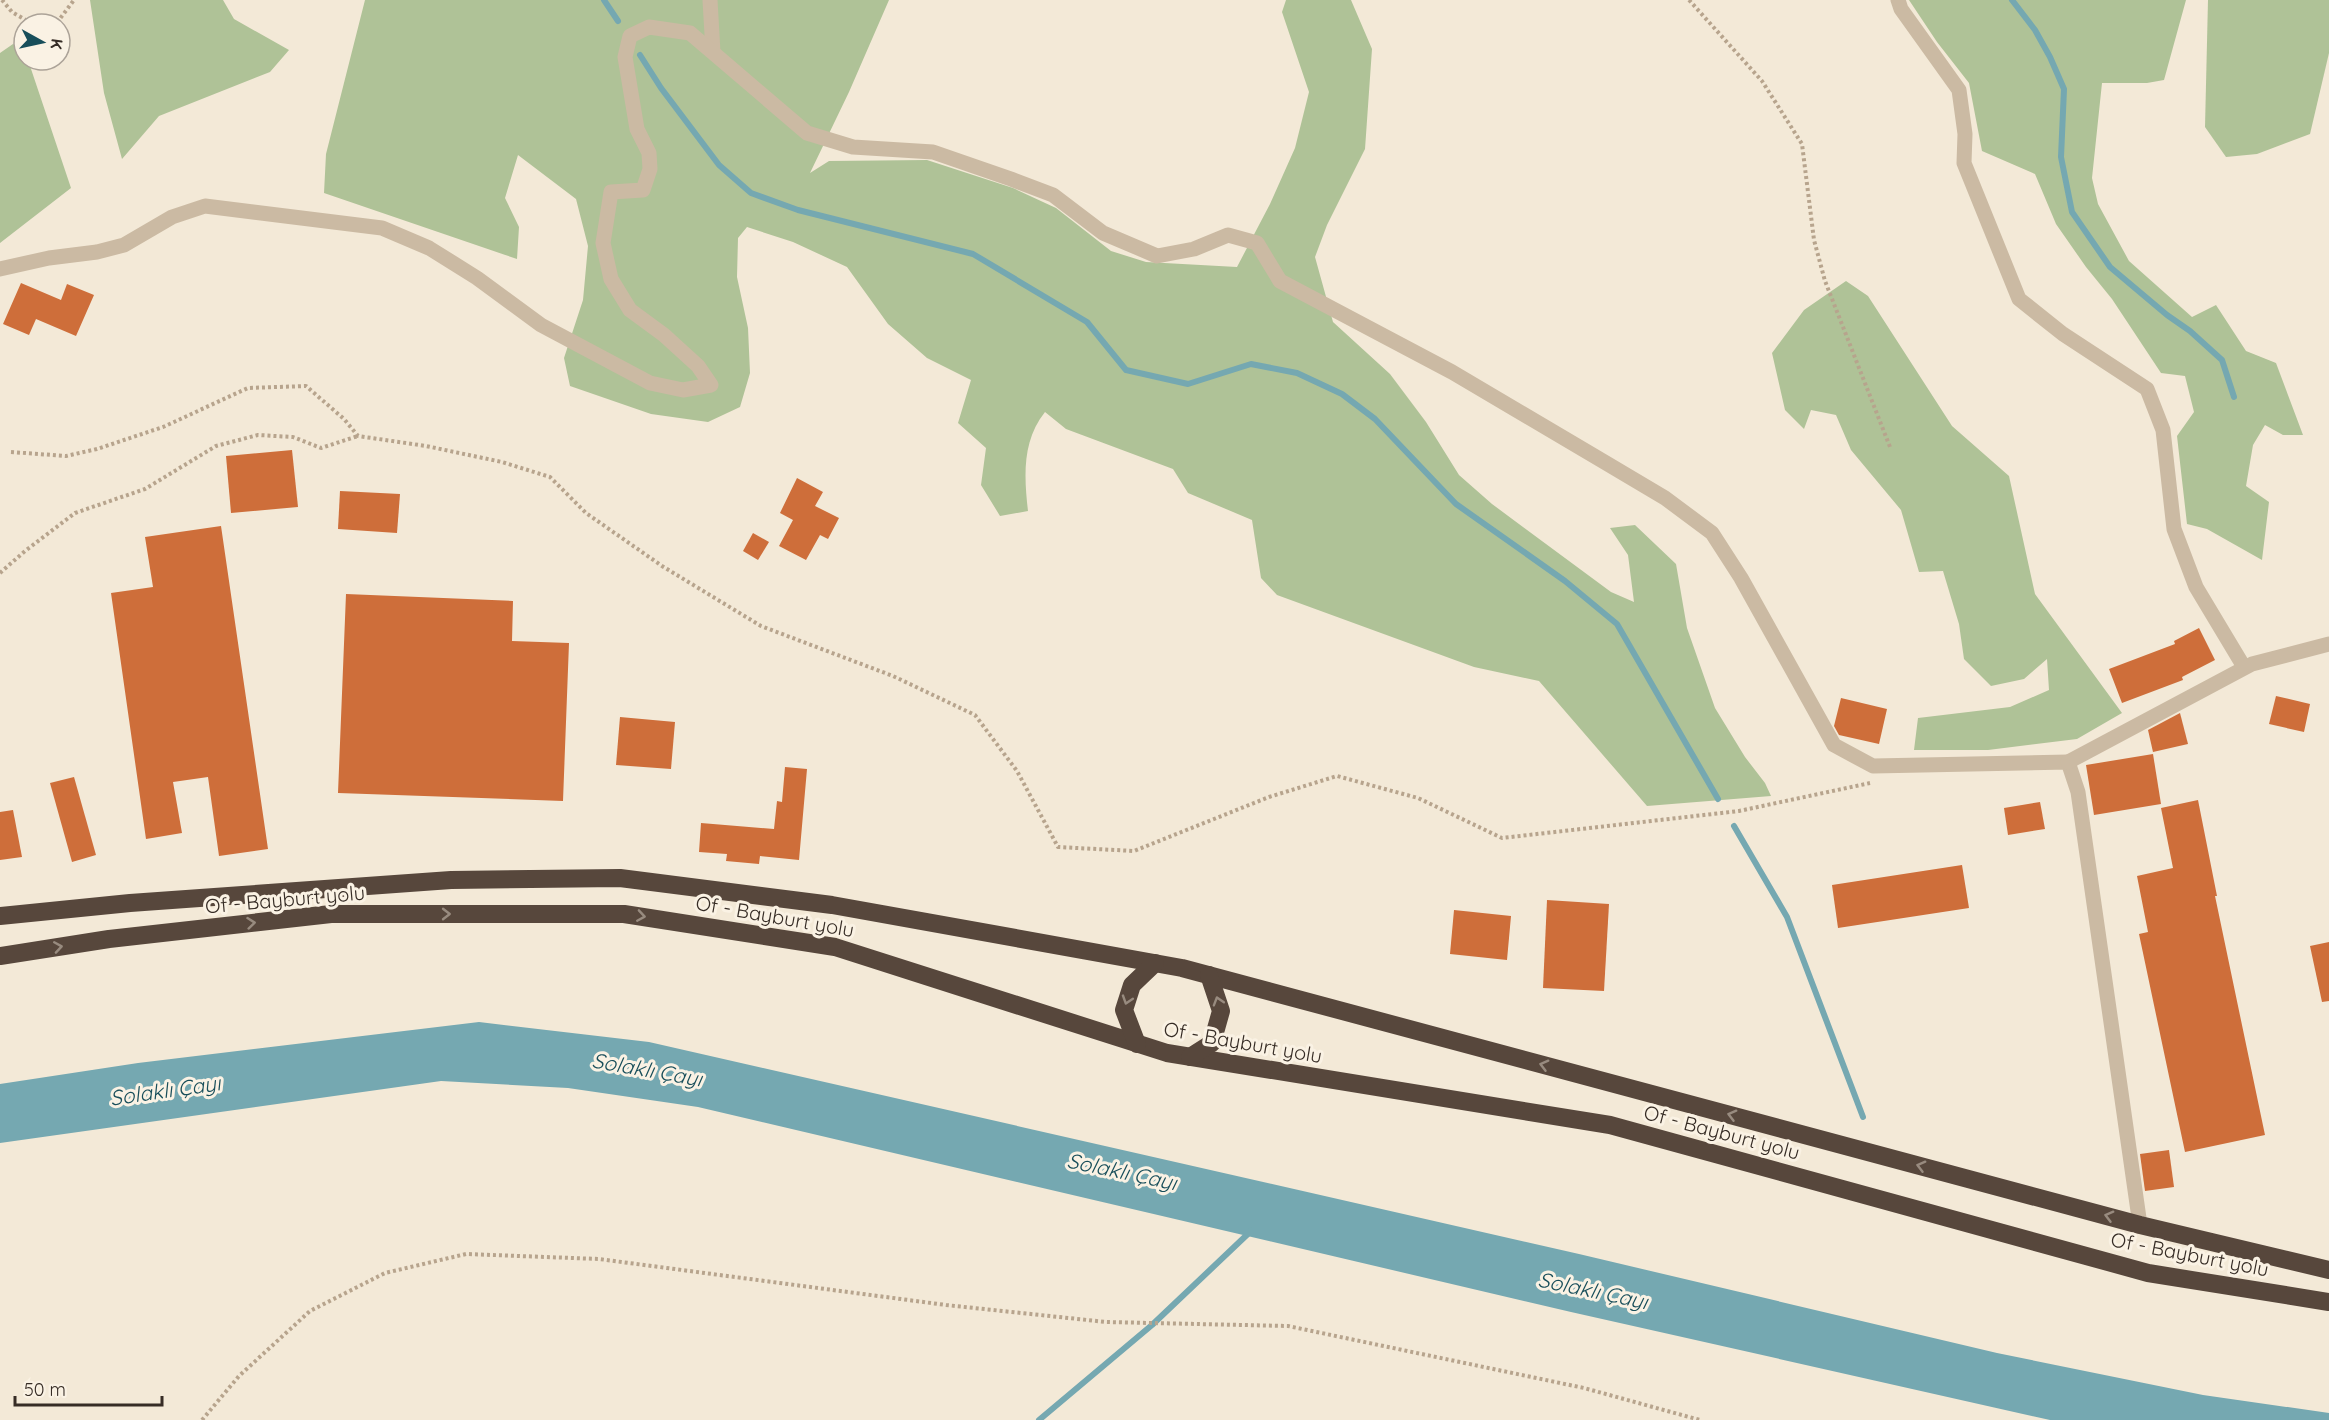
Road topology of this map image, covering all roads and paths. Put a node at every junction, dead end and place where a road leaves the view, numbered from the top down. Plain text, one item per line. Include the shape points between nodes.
1 (2, 0) edge
2 (710, 0) edge
3 (1689, 0) edge
4 (1898, 0) edge
5 (12, 12) edge
6 (713, 52) junction
7 (0, 269) edge
8 (357, 436) junction
9 (1890, 447) dead end
10 (11, 452) dead end
11 (0, 573) edge
12 (2329, 644) edge
13 (2244, 668) junction
14 (2068, 762) junction
15 (1874, 783) dead end
16 (0, 916) edge
17 (0, 956) edge
18 (1155, 963) junction
19 (1209, 975) junction
20 (1137, 1044) junction
21 (1190, 1057) junction
22 (2140, 1225) junction
23 (2329, 1270) edge
24 (2329, 1302) edge
25 (202, 1420) edge
26 (1700, 1420) edge

1 - 5 path
2 - 6 street
3 - 9 path via 1762,81 1802,144 1814,240 1822,271
4 - 13 street via 1959,90 1964,163 2019,299 2063,334 2147,389 2163,429 2174,529 2196,587
6 - 7 street via 690,33 667,28 649,27 630,36 625,57 650,169 643,190 611,192 603,243 611,279 630,310 698,366 711,385 683,390 650,384 541,325 429,248 382,228 205,206 172,217 124,245
6 - 14 street via 807,133 853,147 933,152 1011,179 1053,195 1103,233 1156,256 1194,249 1228,235 1257,243 1280,281 1452,372 1665,498 1712,533 1834,745 1873,766
8 - 10 path via 344,418 306,386 248,388 163,427 97,450 66,456
8 - 11 path via 321,448 293,437 258,435 216,446 145,489 75,513
8 - 15 path via 480,457 550,477 586,513 614,533 761,626 893,676 975,715 1017,771 1058,847 1134,850 1269,797 1337,776 1418,798 1502,838 1739,811
12 - 13 street
13 - 14 street
14 - 22 street via 2078,792
16 - 18 highway, Of - Bayburt yolu via 451,880 620,878 832,905
17 -> 20 highway, Of - Bayburt yolu via 109,939 331,914 624,914 835,946
18 - 19 highway, Of - Bayburt yolu
18 -> 20 highway via 1132,985 1124,1010
21 -> 19 highway via 1212,1043 1221,1011
22 -> 19 highway, Of - Bayburt yolu
20 - 21 highway, Of - Bayburt yolu
21 - 24 highway, Of - Bayburt yolu via 1610,1125 2148,1273
22 - 23 highway, Of - Bayburt yolu
25 - 26 path via 239,1376 310,1311 385,1273 466,1254 599,1258 946,1305 1106,1322 1288,1326 1584,1388

